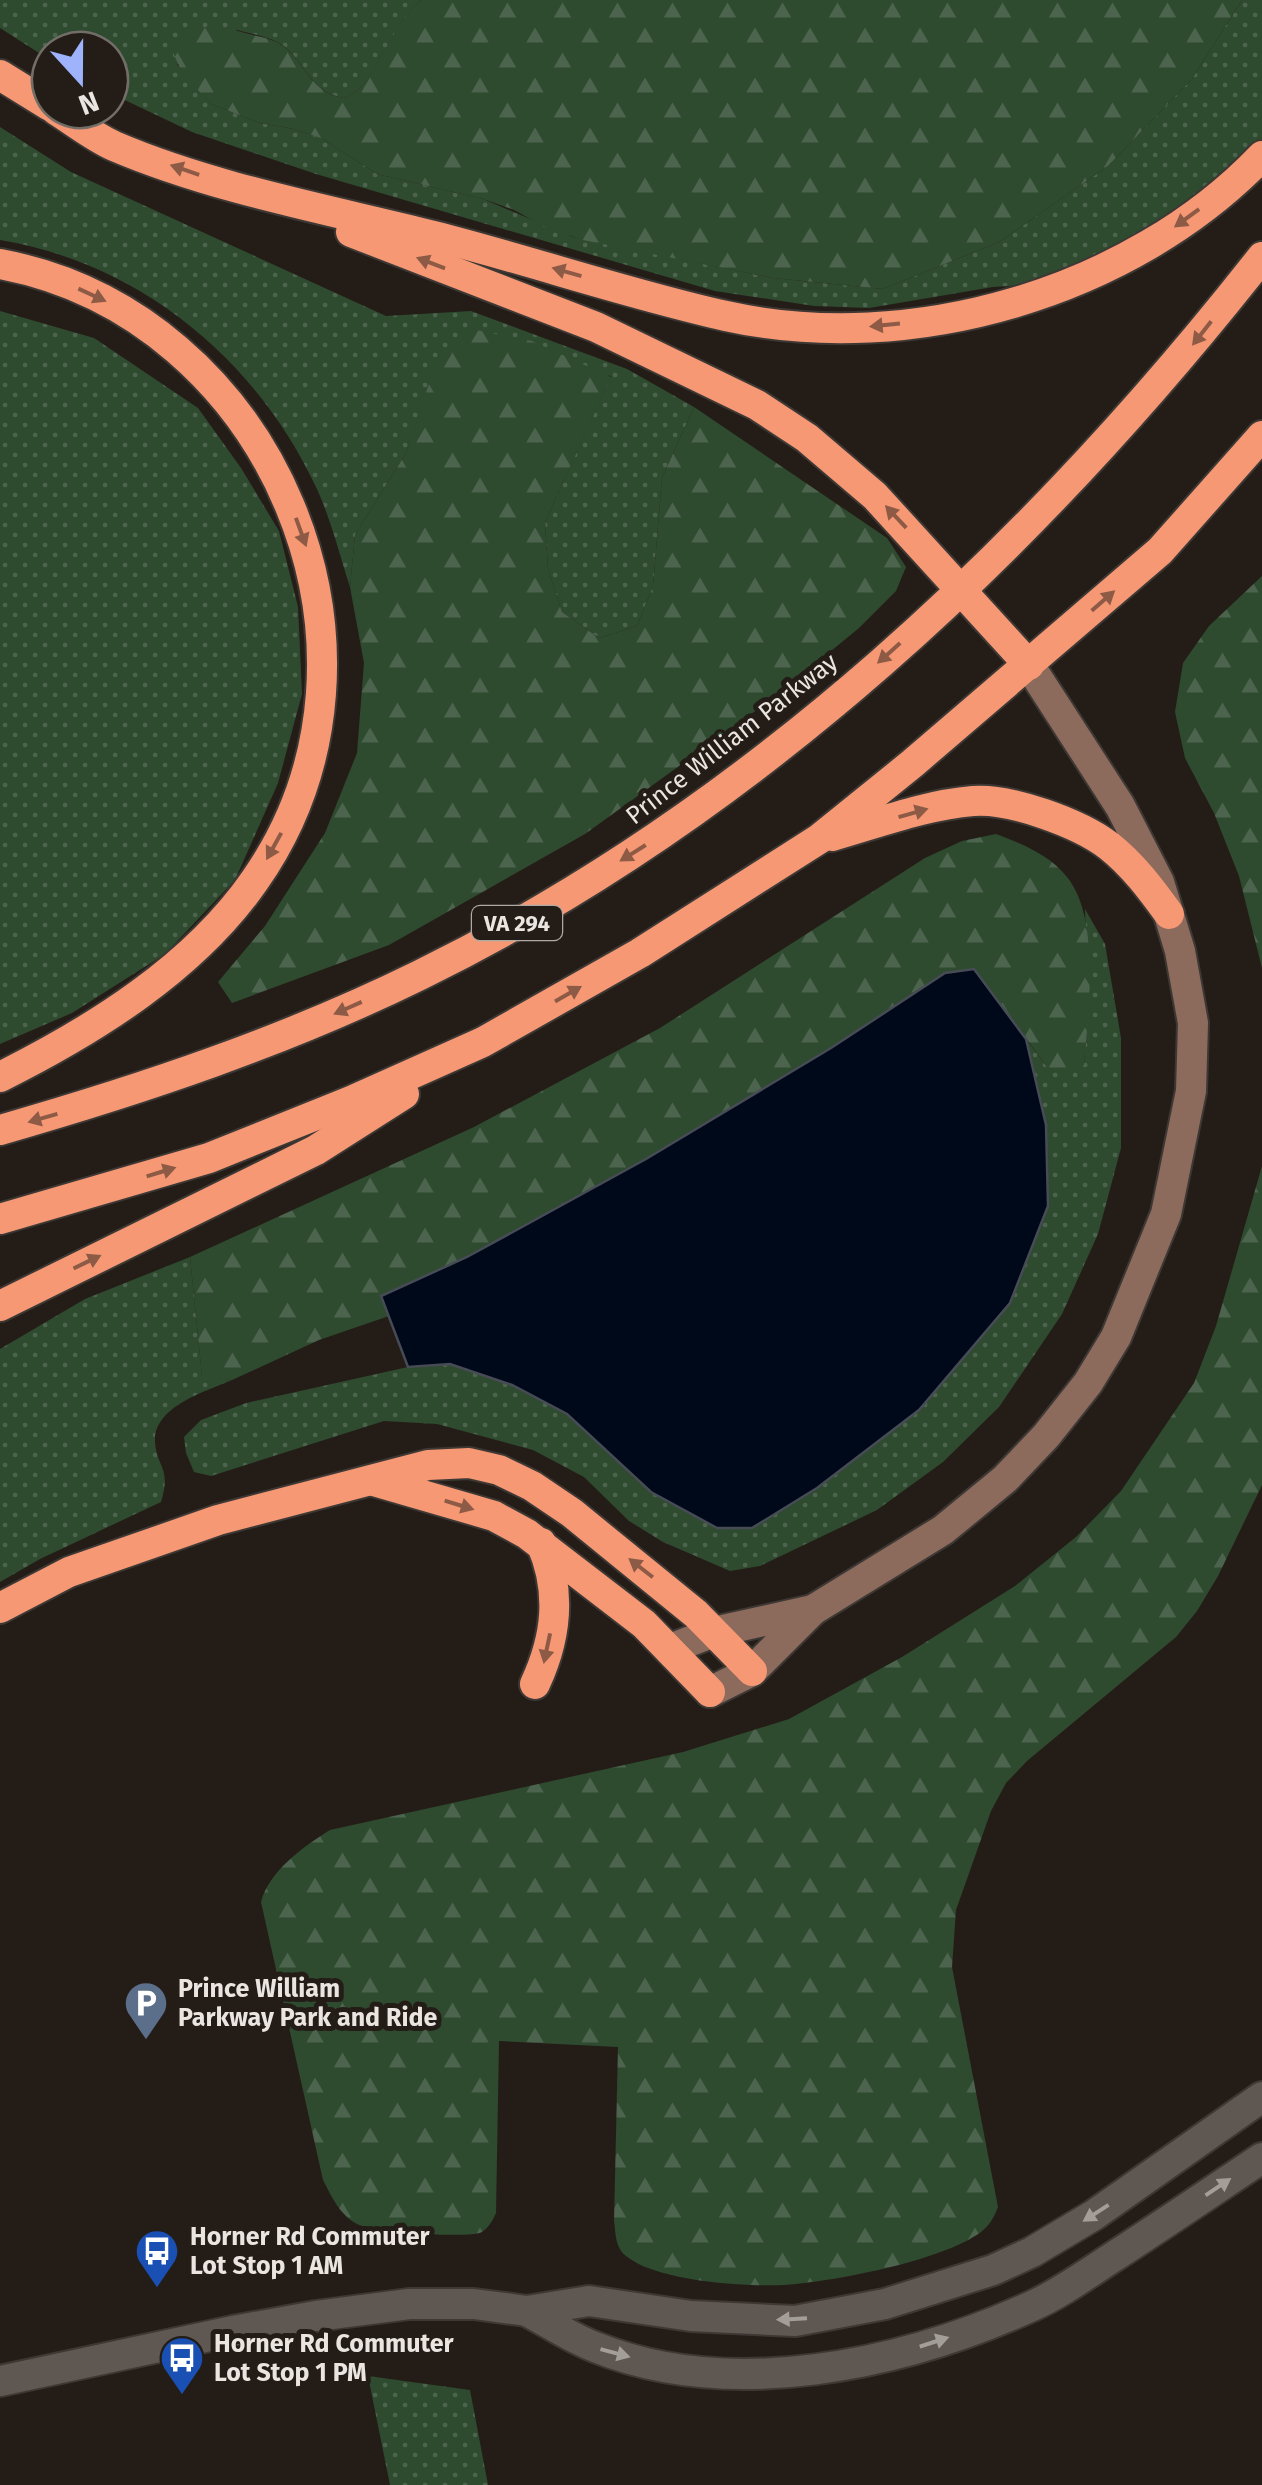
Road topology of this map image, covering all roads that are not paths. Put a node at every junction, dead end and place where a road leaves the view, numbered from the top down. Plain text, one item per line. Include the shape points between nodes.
1 (0, 75) edge
2 (30, 94) edge
3 (88, 130) edge
4 (1262, 156) edge
5 (227, 184) junction
6 (1262, 256) edge
7 (0, 264) edge
8 (1262, 436) edge
9 (962, 588) junction
10 (1029, 665) junction
11 (819, 839) junction
12 (1169, 914) junction
13 (483, 1042) junction
14 (0, 1076) edge
15 (0, 1130) edge
16 (0, 1219) edge
17 (0, 1306) edge
18 (371, 1480) junction
19 (541, 1543) junction
20 (0, 1608) edge
21 (812, 1610) junction
22 (714, 1632) junction
23 (670, 1649) junction
24 (752, 1670) junction
25 (534, 1684) dead end
26 (710, 1692) joint
27 (1262, 2098) edge
28 (1262, 2158) edge
29 (527, 2312) junction
30 (0, 2382) edge

1 - 2 highway
5 -> 3 highway via 112,145
4 -> 5 highway via 1157,240 1099,271 1008,304 862,328 727,316
9 -> 5 highway via 875,496 757,405 596,327
6 -> 9 highway, Prince William Parkway / VA 294 via 1152,391
7 -> 14 highway via 60,280 122,308 206,376 254,439 304,537 323,652 307,770 256,880 173,967 113,1014
10 -> 8 highway via 1160,551
9 - 10 highway
9 -> 15 highway, Prince William Parkway / VA 294 via 748,772 534,914 302,1029 121,1096
10 - 11 highway
10 - 12 street via 1120,806
11 -> 12 highway via 937,806 977,800 1024,807 1106,843
13 -> 11 highway via 640,953
12 - 21 street via 1193,1022 1191,1091 1166,1214 1116,1336 1067,1410 1005,1479 943,1530
16 -> 13 highway via 210,1158
17 -> 13 highway via 316,1150
18 -> 19 highway via 494,1516
18 - 20 highway via 138,1546
22 -> 18 highway via 572,1513 499,1470 428,1465
19 - 23 highway
19 -> 25 highway via 556,1596 544,1665
21 - 22 street
21 - 24 street
22 - 23 street
22 - 24 highway
23 - 26 highway
24 - 26 street
27 -> 29 street via 1032,2252 885,2304 795,2321 589,2302
29 -> 28 street via 598,2348 655,2364 734,2372 854,2364 1032,2306
29 - 30 street via 474,2304 375,2308

